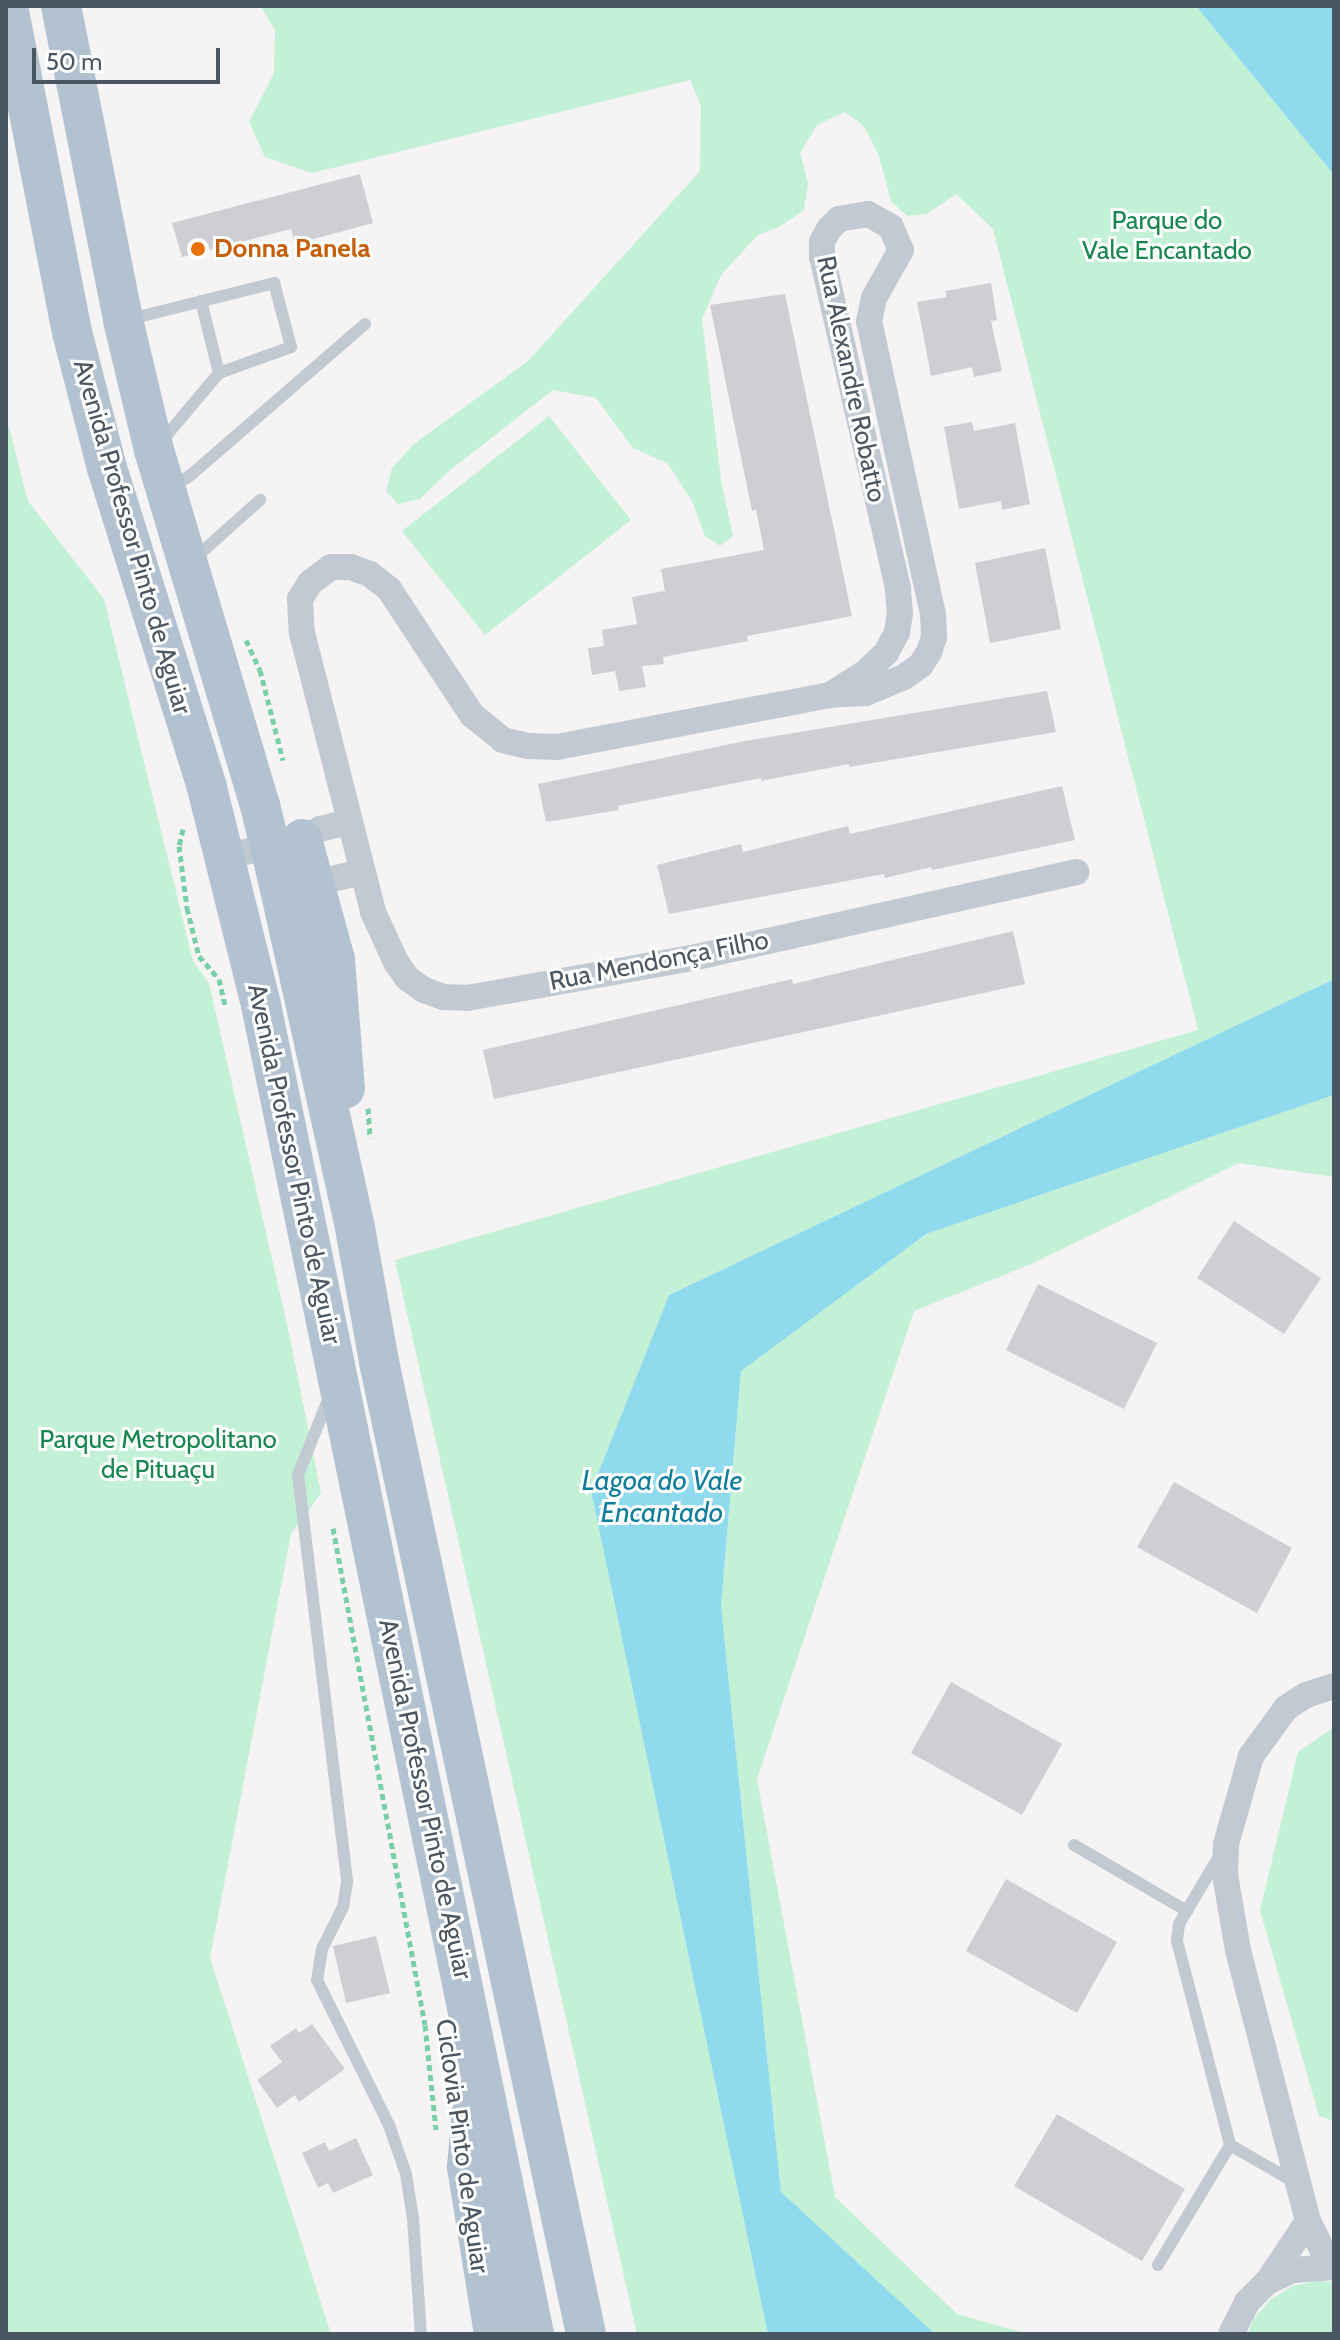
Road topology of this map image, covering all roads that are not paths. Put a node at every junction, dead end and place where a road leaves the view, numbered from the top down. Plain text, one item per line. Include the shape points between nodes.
1 (8, 6) edge
2 (61, 6) edge
3 (201, 301) junction
4 (123, 320) junction
5 (365, 324) dead end
6 (219, 373) junction
7 (154, 450) junction
8 (165, 491) junction
9 (260, 500) dead end
10 (187, 565) junction
11 (830, 695) junction
12 (349, 822) junction
13 (286, 843) junction
14 (224, 857) junction
15 (363, 872) junction
16 (1077, 872) dead end
17 (314, 883) junction
18 (355, 1228) junction
19 (338, 1378) junction
20 (1334, 1686) edge
21 (1226, 1844) junction
22 (1074, 1845) dead end
23 (1187, 1911) junction
24 (479, 2065) junction
25 (1230, 2145) junction
26 (1300, 2185) junction
27 (1308, 2221) junction
28 (1158, 2265) dead end
29 (1333, 2267) edge
30 (1267, 2282) junction
31 (421, 2334) edge
32 (494, 2334) edge
33 (534, 2334) edge
34 (586, 2334) edge
35 (1231, 2334) edge

1 - 14 main road, Avenida Professor Pinto de Aguiar via 72,332 107,468
2 - 4 main road, Avenida Professor Pinto de Aguiar
3 - 4 lane
3 - 6 lane
3 - 6 lane via 274,283 291,347
4 - 7 main road, Avenida Professor Pinto de Aguiar
5 - 8 lane via 192,474
6 - 7 lane
7 - 8 main road, Avenida Professor Pinto de Aguiar
8 - 10 main road, Avenida Professor Pinto de Aguiar
9 - 10 lane
10 - 13 main road, Avenida Professor Pinto de Aguiar
11 - 11 street, Rua Alexandre Robatto via 879,690 904,677 921,665 934,637 869,321 874,298 901,250 891,227 868,214 839,219 822,242 822,257 900,613 886,653
11 - 12 street, Rua Alexandre Robatto via 557,747 503,740 472,715 389,589 370,574 331,567 310,583 300,599 299,616
12 - 13 street
12 - 15 street, Rua Mendonça Filho
13 - 14 street
13 - 17 main road
13 - 18 main road, Avenida Professor Pinto de Aguiar
14 - 19 main road, Avenida Professor Pinto de Aguiar via 265,1020
15 - 16 street, Rua Mendonça Filho via 373,912 407,978 443,997 467,998 692,958
15 - 17 street
17 - 18 main road via 335,960
18 - 34 main road, Avenida Professor Pinto de Aguiar
19 - 24 main road, Avenida Professor Pinto de Aguiar
19 - 31 lane via 298,1475 347,1882 343,1907 322,1949 317,1980 389,2125 406,2174
20 - 21 street via 1286,1708 1266,1731 1251,1756
21 - 23 lane
21 - 26 street via 1229,1910
22 - 23 lane
23 - 25 lane via 1177,1941
24 - 32 main road via 467,2167
24 - 33 main road, Avenida Professor Pinto de Aguiar
25 - 26 lane
25 - 28 lane
26 - 27 street
27 - 29 street
27 - 30 street
29 - 30 street via 1293,2270
30 - 35 street via 1247,2302

